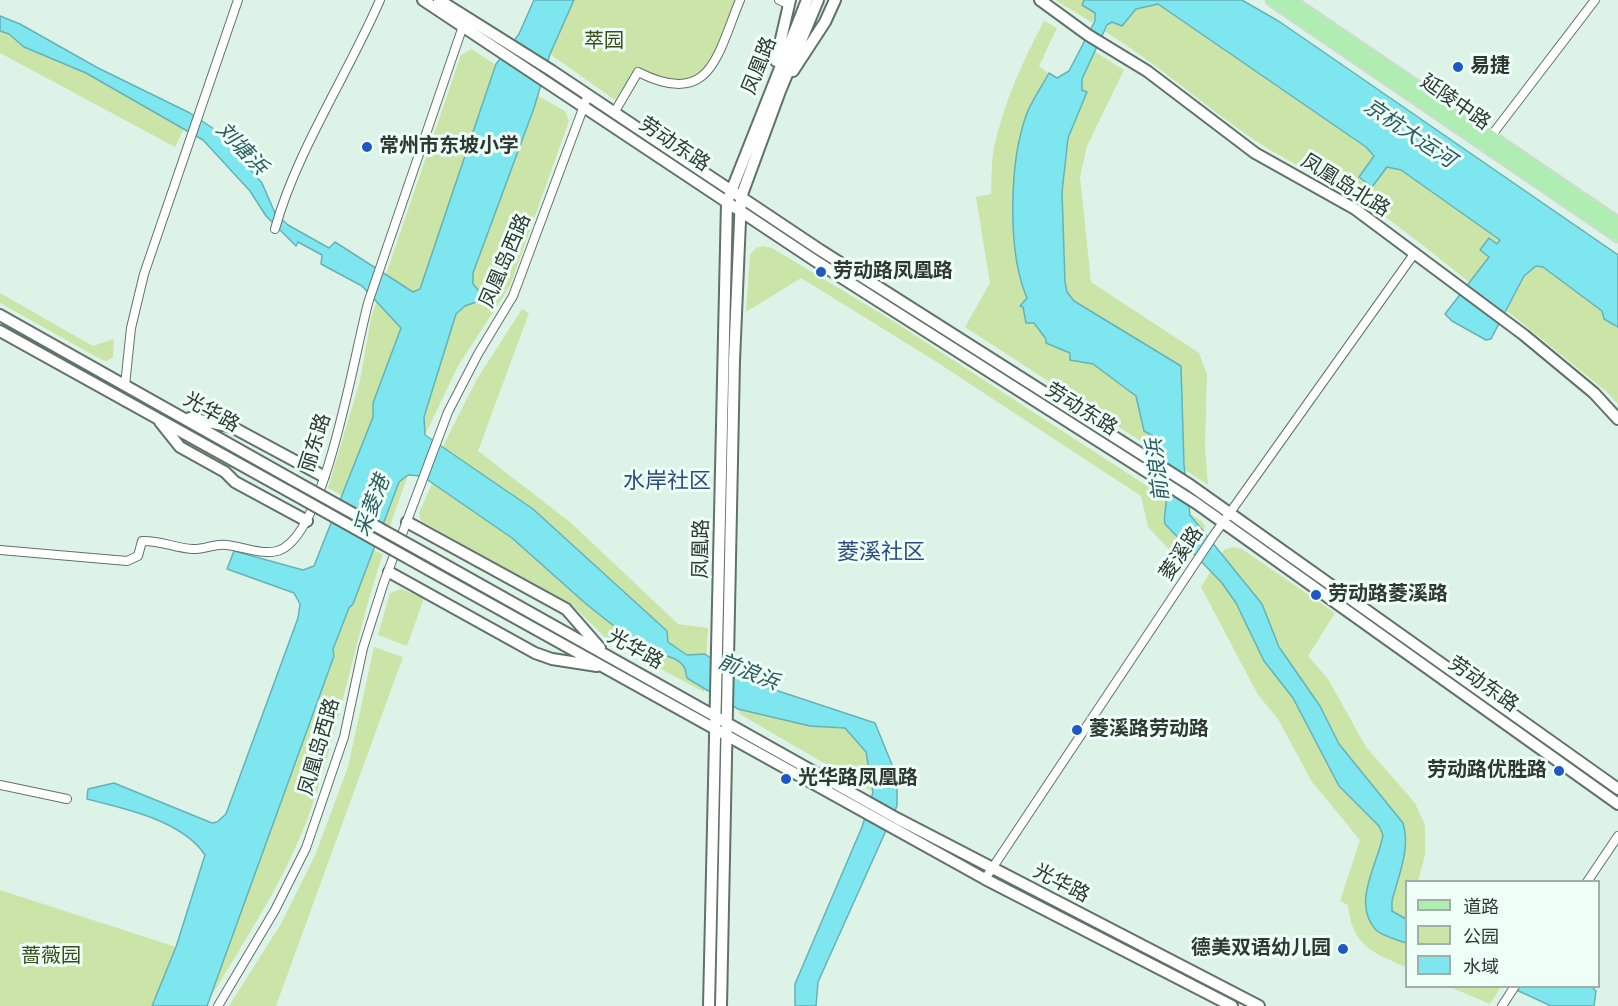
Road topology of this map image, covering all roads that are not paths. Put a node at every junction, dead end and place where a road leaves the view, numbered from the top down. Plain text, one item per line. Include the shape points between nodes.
1 (238, 0) edge
2 (380, 0) edge
3 (423, 0) edge
4 (439, 0) edge
5 (740, 0) edge
6 (807, 0) edge
7 (818, 0) edge
8 (835, 0) edge
9 (1040, 0) edge
10 (1272, 0) edge
11 (1289, 0) edge
12 (1595, 0) edge
13 (786, 1) edge
14 (463, 26) junction
15 (498, 42) junction
16 (775, 89) junction
17 (588, 95) junction
18 (584, 107) junction
19 (614, 113) junction
20 (1488, 141) junction
21 (730, 189) junction
22 (741, 197) junction
23 (727, 202) junction
24 (740, 210) junction
25 (1618, 223) edge
26 (275, 230) dead end
27 (1618, 236) edge
28 (1414, 254) junction
29 (0, 315) edge
30 (0, 331) edge
31 (125, 386) junction
32 (178, 416) junction
33 (156, 417) junction
34 (1618, 419) edge
35 (323, 476) junction
36 (1231, 514) junction
37 (307, 521) junction
38 (407, 522) junction
39 (1223, 524) junction
40 (0, 550) edge
41 (389, 572) junction
42 (604, 653) junction
43 (723, 661) junction
44 (603, 666) junction
45 (721, 718) junction
46 (719, 731) junction
47 (0, 785) edge
48 (1618, 789) edge
49 (67, 799) dead end
50 (1618, 804) edge
51 (895, 823) junction
52 (1618, 836) edge
53 (991, 868) junction
54 (985, 879) junction
55 (1588, 880) edge
56 (1514, 988) edge
57 (218, 1006) edge
58 (709, 1006) edge
59 (721, 1006) edge
60 (1232, 1006) edge
61 (1259, 1006) edge
62 (1502, 1006) edge

1 - 31 street via 144,274 130,328
2 - 26 street via 311,141
3 - 14 main road
4 - 15 main road
5 - 19 street via 713,65 700,81 681,86 659,83 638,72
6 - 16 main road, 凤凰路
7 - 16 main road, 凤凰路
8 - 16 main road via 825,22
9 - 28 main road, 凤凰岛北路 via 1148,71 1255,153 1354,209
10 - 20 main road, 延陵中路
11 - 20 main road, 延陵中路
12 - 20 street
13 - 16 main road
14 - 15 main road
14 - 35 street, 丽东路 via 369,300 344,412
15 - 17 main road, 劳动东路
15 - 18 main road, 劳动东路
16 - 21 main road, 凤凰路
16 - 22 main road, 凤凰路
17 - 18 street, 凤凰岛西路
17 - 19 main road, 劳动东路
18 - 23 main road, 劳动东路
18 - 38 street, 凤凰岛西路 via 513,296 473,363 441,432
19 - 21 main road, 劳动东路
20 - 25 main road, 延陵中路
20 - 27 main road, 延陵中路
21 - 22 main road, 劳动东路
21 - 23 main road, 凤凰路
22 - 24 main road, 凤凰路
22 - 36 main road, 劳动东路
23 - 24 main road, 劳动东路
23 - 43 main road, 凤凰路
24 - 39 main road, 劳动东路
24 - 43 main road, 凤凰路
28 - 34 main road, 凤凰岛北路 via 1594,393
28 - 36 street, 菱溪路
29 - 31 main road, 光华路
30 - 33 main road, 光华路
31 - 32 main road, 光华路
32 - 35 main road via 232,427
32 - 42 main road, 光华路, bridge
33 - 37 main road via 180,447
33 - 44 main road, 光华路, bridge
35 - 37 street, 丽东路
36 - 39 street, 菱溪路
36 - 48 main road, 劳动东路
37 - 40 street, 丽东路 via 294,542 275,552 219,545 189,549 142,541 138,556 127,561
38 - 41 street, 凤凰岛西路
38 - 42 main road via 566,609
39 - 50 main road, 劳动东路
39 - 53 street, 菱溪路
41 - 44 main road via 536,653
41 - 57 street, 凤凰岛西路 via 363,648 344,737 306,848
42 - 45 main road, 光华路
43 - 45 main road, 凤凰路 via 717,700
43 - 45 main road, 凤凰路 via 727,707
44 - 46 main road, 光华路
45 - 46 main road, 凤凰路
45 - 51 main road, 光华路 via 862,798
46 - 51 main road, 光华路 via 857,809
46 - 58 main road, 凤凰路
46 - 59 main road, 凤凰路
47 - 49 street
51 - 53 main road, 光华路
51 - 54 main road, 光华路
52 - 55 street
53 - 54 street, 菱溪路
53 - 61 main road, 光华路
54 - 60 main road, 光华路
56 - 62 street

